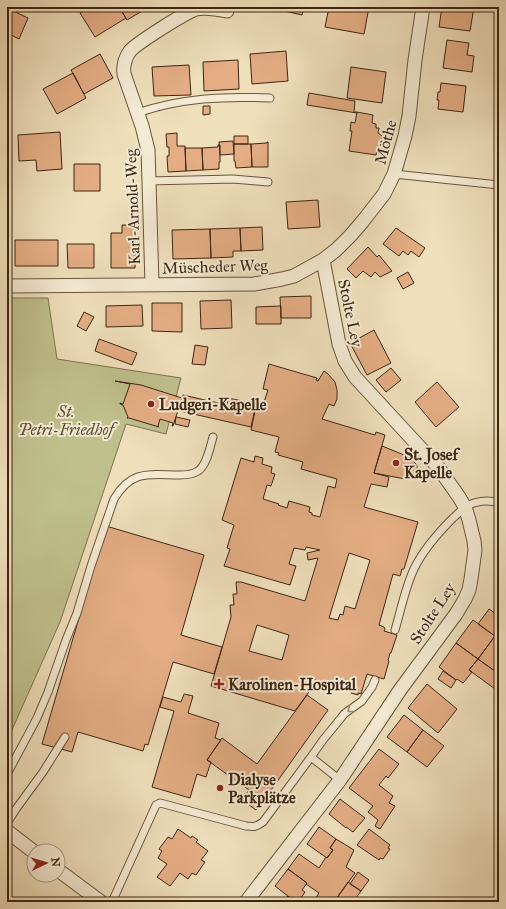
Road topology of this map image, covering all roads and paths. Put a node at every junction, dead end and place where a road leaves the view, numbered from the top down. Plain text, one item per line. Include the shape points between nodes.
1 (423, 7) edge
2 (227, 11) dead end
3 (270, 98) dead end
4 (137, 113) junction
5 (394, 174) junction
6 (150, 181) junction
7 (268, 182) dead end
8 (499, 185) edge
9 (323, 260) junction
10 (152, 285) junction
11 (7, 286) edge
12 (213, 437) dead end
13 (499, 503) edge
14 (465, 507) junction
15 (395, 630) dead end
16 (375, 680) dead end
17 (65, 737) dead end
18 (311, 757) junction
19 (7, 774) edge
20 (340, 780) junction
21 (7, 823) edge
22 (7, 831) edge
23 (26, 846) edge
24 (66, 876) edge
25 (102, 902) edge
26 (112, 902) edge
27 (246, 902) edge

1 - 5 street, Möthe via 409,116
2 - 4 street, Karl-Arnold-Weg via 204,8 190,11 132,48 123,69
3 - 4 lane via 200,99
4 - 6 street, Karl-Arnold-Weg via 148,150
5 - 8 lane
5 - 9 street, Möthe via 384,194 363,221
6 - 7 lane via 233,179
6 - 10 street, Karl-Arnold-Weg
9 - 10 street, Müscheder Weg via 294,276 267,282
9 - 14 street, Stolte Ley via 341,353 347,365 360,383 438,467
10 - 11 street, Müscheder Weg
12 - 19 lane via 208,457 198,471 184,475 139,476 125,484 114,499 77,614 48,692
13 - 14 lane via 486,500
14 - 15 lane via 434,539 414,569
14 - 20 street, Stolte Ley via 473,532 474,550 472,579 465,599
16 -> 18 lane via 362,701 344,714
17 - 21 lane via 44,772
18 - 20 lane
18 - 26 lane via 263,822 257,826 246,826 156,804
20 - 27 street, Stolte Ley
22 - 23 street
24 - 25 street

